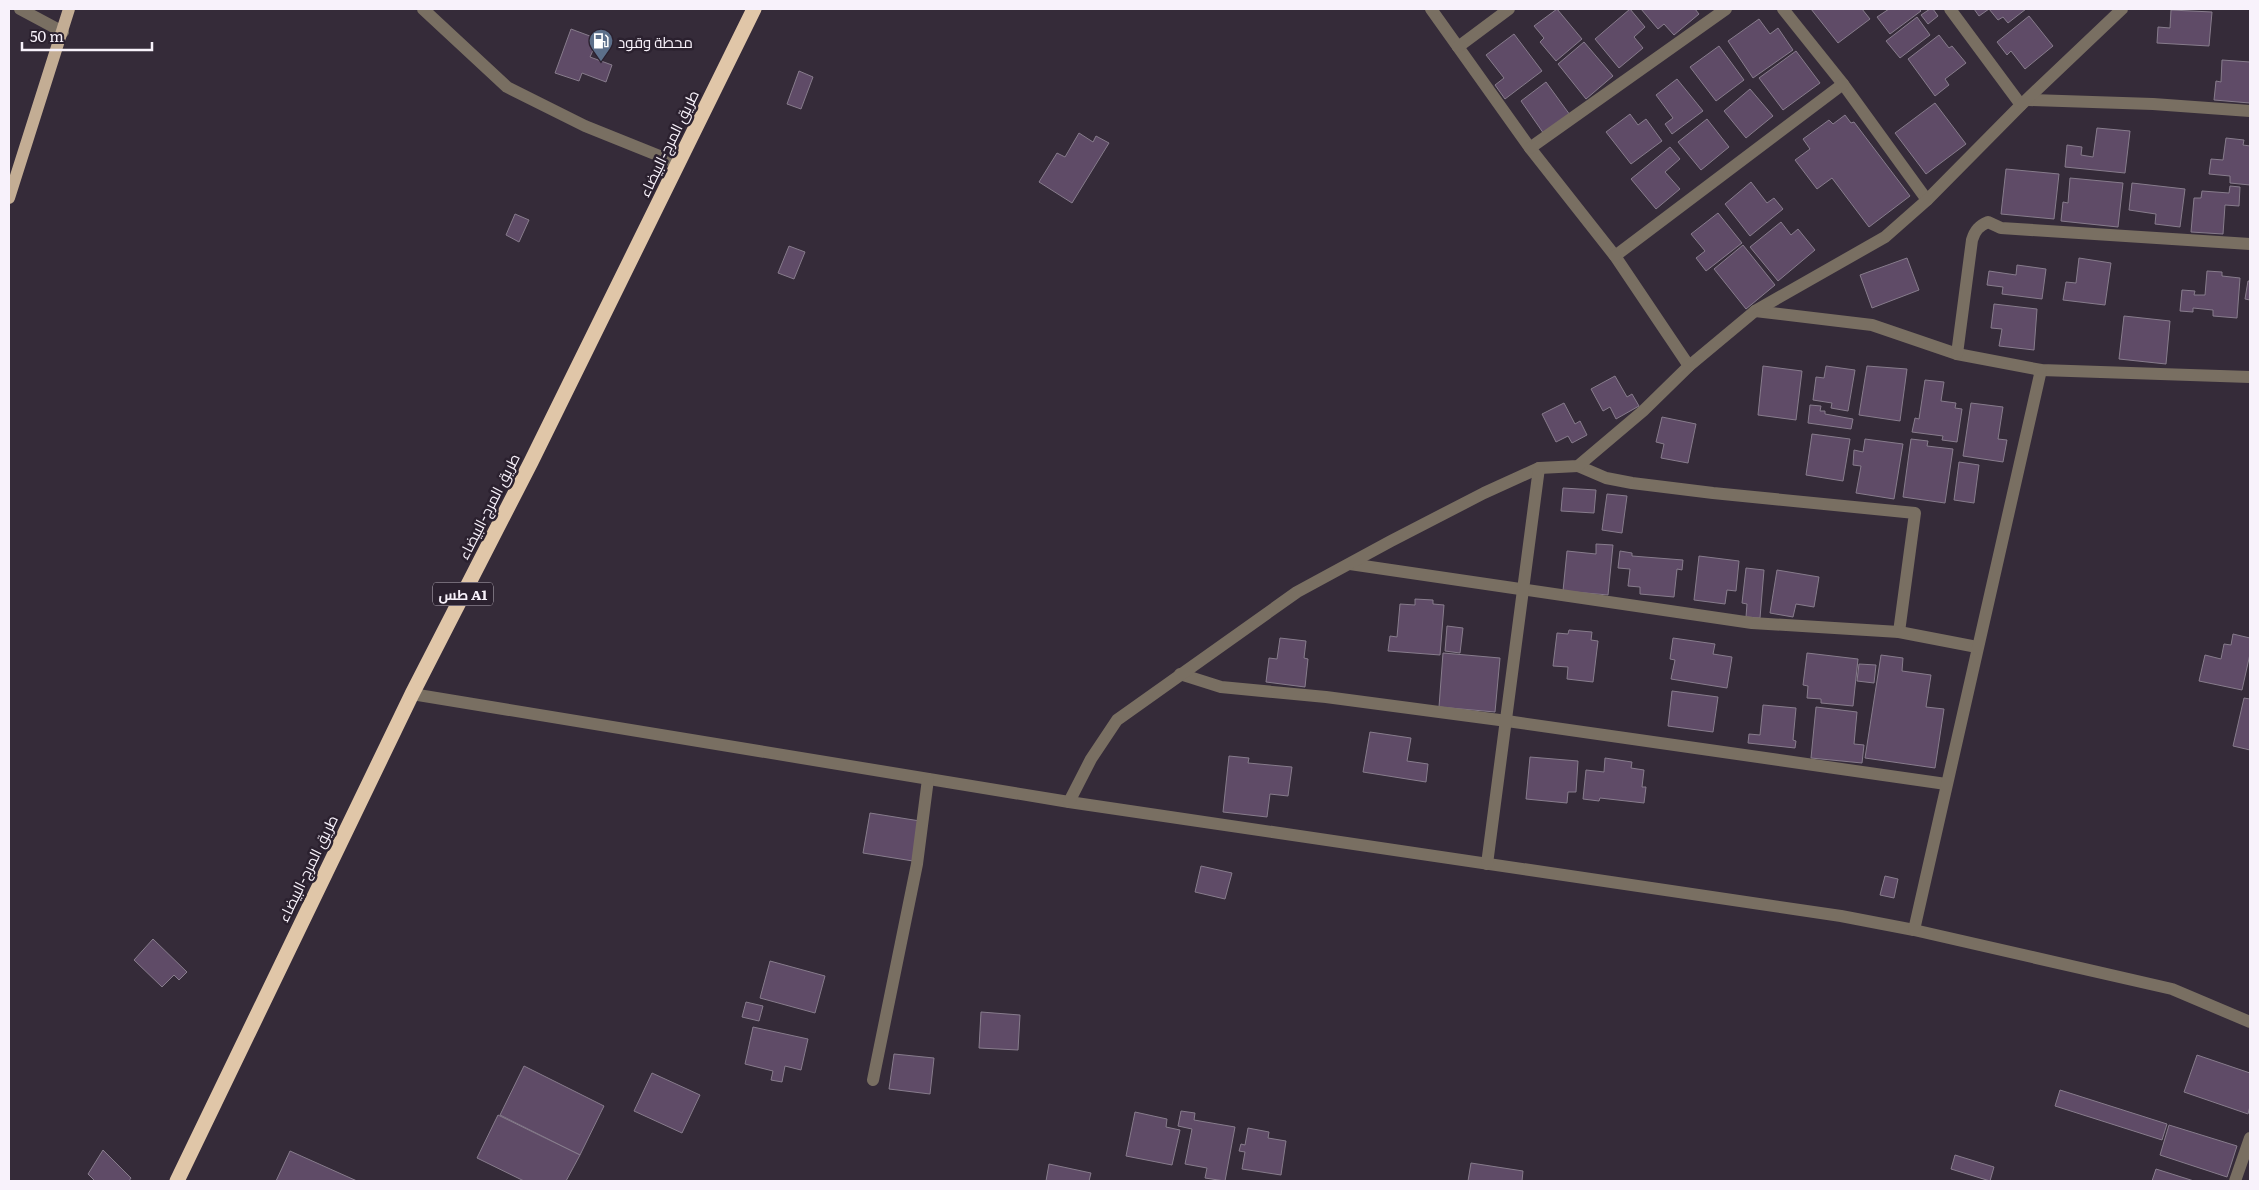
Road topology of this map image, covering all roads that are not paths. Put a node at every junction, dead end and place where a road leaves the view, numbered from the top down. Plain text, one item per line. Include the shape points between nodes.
1 (20, 9) edge
2 (69, 9) edge
3 (423, 9) edge
4 (754, 9) edge
5 (1431, 9) edge
6 (1509, 9) edge
7 (1726, 9) edge
8 (1783, 9) edge
9 (1950, 9) edge
10 (2119, 10) edge
11 (63, 32) junction
12 (1458, 47) junction
13 (1843, 84) junction
14 (2025, 103) junction
15 (2250, 111) edge
16 (1530, 148) junction
17 (677, 163) junction
18 (9, 198) edge
19 (1927, 200) junction
20 (2250, 244) edge
21 (1615, 256) junction
22 (1755, 311) junction
23 (1957, 354) junction
24 (1689, 366) junction
25 (2041, 370) junction
26 (2250, 377) edge
27 (1578, 466) junction
28 (1539, 468) junction
29 (1350, 564) junction
30 (1524, 590) junction
31 (1899, 632) junction
32 (1977, 647) junction
33 (1180, 674) junction
34 (412, 694) junction
35 (1507, 721) junction
36 (928, 779) junction
37 (1946, 784) junction
38 (1069, 802) junction
39 (1487, 864) junction
40 (1914, 930) junction
41 (2250, 1022) edge
42 (873, 1080) dead end
43 (2250, 1138) edge
44 (177, 1181) edge
45 (2235, 1181) edge

1 - 11 street
2 - 11 main road
3 - 17 street via 508,87 585,126
4 - 17 highway, طريق المرج-البيضاء / طس A1
5 - 12 street
6 - 12 street
7 - 16 street
8 - 13 street
9 - 14 street
10 - 14 street
11 - 18 main road
12 - 16 street
13 - 19 street
13 - 21 street
14 - 15 street via 2153,104
14 - 19 street
16 - 21 street
17 - 34 highway, طريق المرج-البيضاء / طس A1
19 - 22 street via 1885,237
20 - 23 street via 2000,228 1988,222 1980,225 1972,240
21 - 24 street
22 - 23 street via 1872,325
22 - 24 street
23 - 25 street
24 - 27 street via 1643,411
25 - 26 street
25 - 32 street
27 - 28 street
27 - 31 street via 1606,478 1632,482 1916,513
28 - 29 street via 1484,493
28 - 30 street
29 - 30 street
29 - 33 street via 1297,592
30 - 31 street via 1752,623
30 - 35 street
31 - 32 street
32 - 37 street
33 - 35 street via 1221,687
33 - 38 street via 1117,720 1091,759
34 - 36 street
34 - 44 highway, طريق المرج-البيضاء / طس A1
35 - 37 street
35 - 39 street
36 - 38 street
36 - 42 street via 917,864
37 - 40 street
38 - 39 street
39 - 40 street via 1841,916
40 - 41 street via 2172,989
43 - 45 street

